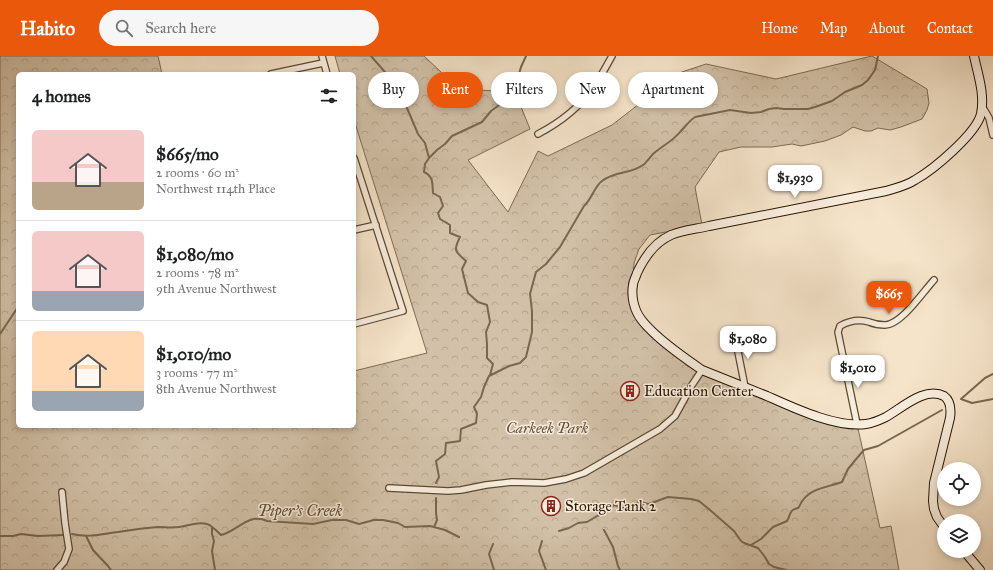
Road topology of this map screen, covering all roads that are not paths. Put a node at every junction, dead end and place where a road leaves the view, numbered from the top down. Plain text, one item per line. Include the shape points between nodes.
1 (322, 56) edge
2 (612, 56) edge
3 (974, 56) edge
4 (323, 63) junction
5 (280, 72) edge
6 (326, 72) edge
7 (982, 105) junction
8 (538, 134) dead end
9 (993, 135) edge
10 (356, 164) edge
11 (376, 225) junction
12 (356, 230) edge
13 (934, 280) dead end
14 (356, 323) edge
15 (735, 337) dead end
16 (702, 370) junction
17 (745, 387) junction
18 (857, 424) junction
19 (389, 488) dead end
20 (62, 492) dead end
21 (937, 517) edge
22 (970, 558) edge
23 (57, 570) edge
24 (980, 570) edge

1 - 4 street
2 - 8 street via 593,88 573,111
3 - 7 street
4 - 5 street
4 - 6 street
7 - 9 street via 989,118
7 - 16 street via 978,121 966,138 931,169 906,185 671,235 653,248 633,283 633,300 637,312 658,337
10 - 11 street
11 - 12 street
11 - 14 street via 403,311
13 - 18 street via 893,324 880,325 856,320 840,326 838,332
15 - 17 street
16 - 17 street
16 - 19 street via 675,416 660,429 584,473 566,479 512,482 461,490
17 - 18 street via 810,414
18 - 21 street via 881,419 923,395 935,394 946,398 950,406 950,418 934,483 933,501
20 - 23 street via 69,549 64,562
22 - 24 street

